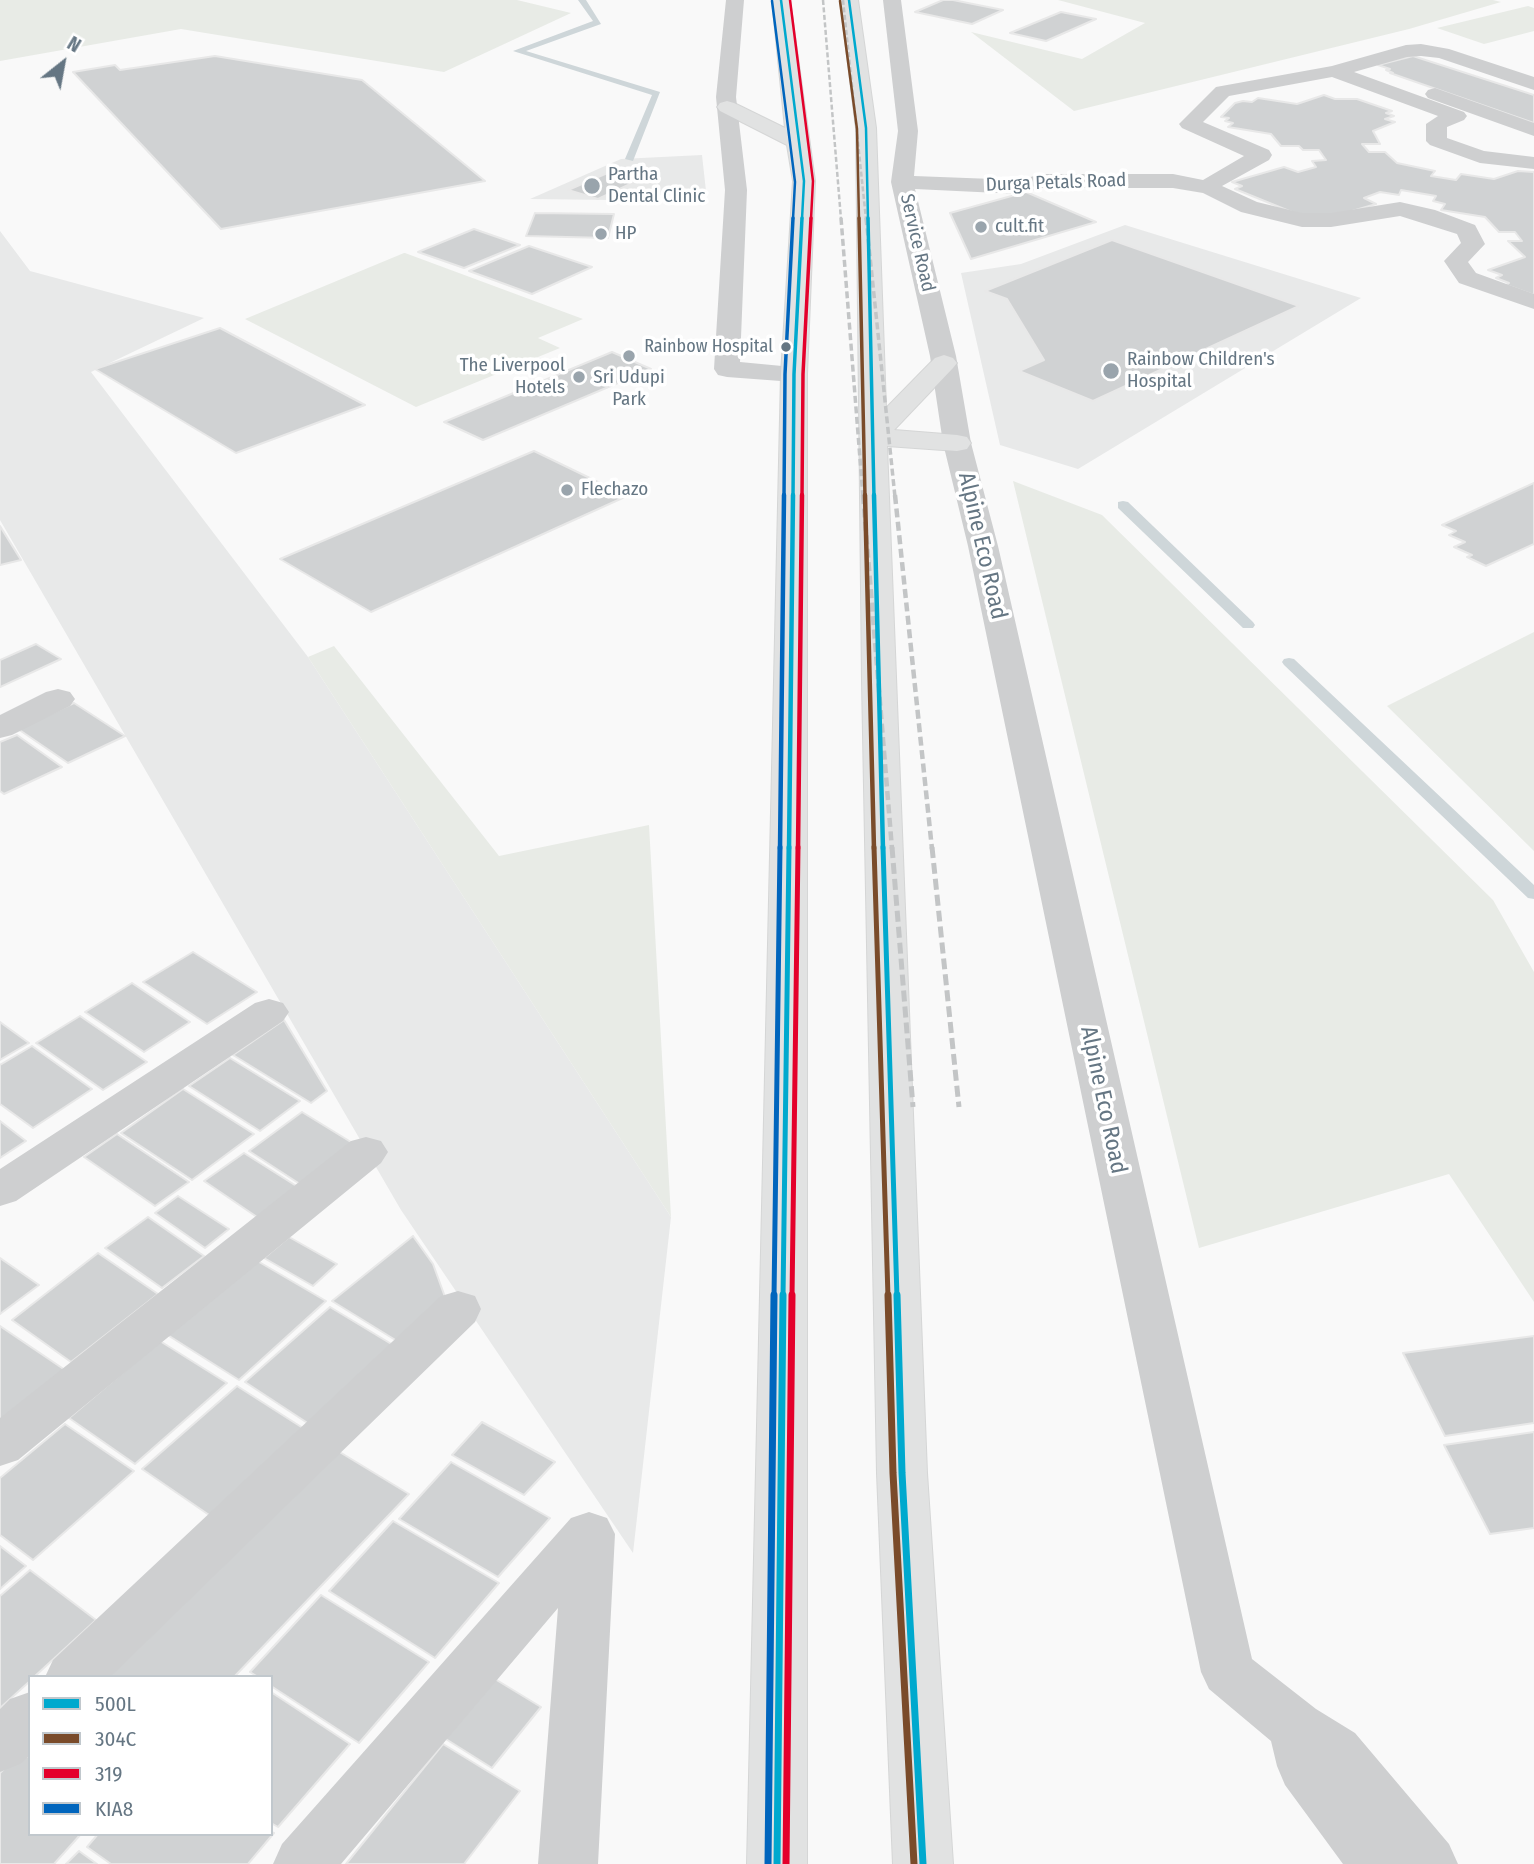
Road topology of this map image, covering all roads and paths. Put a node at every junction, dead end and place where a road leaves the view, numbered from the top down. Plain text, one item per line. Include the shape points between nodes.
1 (735, 0) edge
2 (781, 0) edge
3 (849, 0) edge
4 (891, 0) edge
5 (1344, 68) junction
6 (1534, 83) edge
7 (727, 107) junction
8 (1534, 130) edge
9 (797, 142) junction
10 (1534, 163) edge
11 (902, 182) junction
12 (1202, 187) junction
13 (1534, 302) edge
14 (944, 363) junction
15 (794, 374) junction
16 (872, 438) junction
17 (957, 443) junction
18 (58, 699) dead end
19 (0, 728) edge
20 (269, 1012) dead end
21 (366, 1152) dead end
22 (0, 1190) edge
23 (458, 1309) dead end
24 (0, 1446) edge
25 (74, 1675) edge
26 (28, 1719) edge
27 (1296, 1727) junction
28 (0, 1746) edge
29 (303, 1864) edge
30 (568, 1864) edge
31 (777, 1864) edge
32 (923, 1864) edge
33 (1379, 1864) edge
34 (1428, 1864) edge

1 - 7 street
2 - 9 highway
3 - 16 highway via 866,128
4 - 11 street, Service Road via 908,131
5 - 6 street via 1421,50
5 - 8 street
5 - 10 street via 1457,116 1436,124 1437,141 1480,157
5 - 12 street via 1223,91 1189,124 1261,155
7 - 9 highway
7 - 15 street via 736,190 727,369
9 - 15 highway via 804,181
11 - 12 street, Durga Petals Road via 1045,191 1177,192
11 - 14 street, Service Road
12 - 13 street via 1248,207 1302,220 1400,209 1427,215 1467,230 1473,244 1456,261 1467,278
14 - 16 highway
14 - 17 street, Service Road
15 - 31 highway
16 - 17 highway
16 - 32 highway via 902,1472
17 - 27 street, Alpine Eco Road via 1228,1672
18 - 19 street
20 - 22 street
21 - 24 street
23 - 25 street
26 - 28 street
27 - 33 street via 1305,1766
27 - 34 street, Alpine Eco Road via 1335,1752
29 - 30 street via 589,1534

